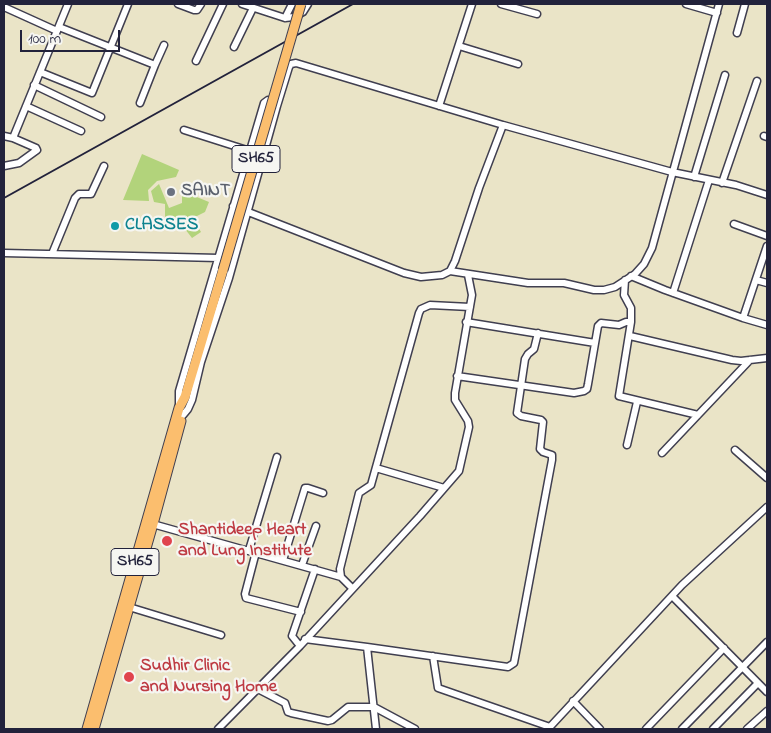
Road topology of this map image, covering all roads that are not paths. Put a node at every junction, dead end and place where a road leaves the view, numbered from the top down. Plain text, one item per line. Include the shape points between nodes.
1 (68, 4) edge
2 (128, 4) edge
3 (178, 4) edge
4 (201, 4) edge
5 (223, 4) edge
6 (242, 4) edge
7 (292, 4) edge
8 (301, 4) edge
9 (308, 4) edge
10 (472, 4) edge
11 (501, 4) edge
12 (686, 4) edge
13 (719, 4) edge
14 (746, 4) edge
15 (4, 7) edge
16 (253, 8) junction
17 (717, 13) junction
18 (537, 14) dead end
19 (284, 18) junction
20 (58, 29) junction
21 (737, 33) dead end
22 (164, 45) dead end
23 (459, 46) junction
24 (234, 47) dead end
25 (109, 48) junction
26 (196, 61) dead end
27 (518, 64) dead end
28 (155, 66) junction
29 (40, 72) junction
30 (725, 75) dead end
31 (757, 81) dead end
32 (34, 86) junction
33 (140, 103) dead end
34 (26, 106) junction
35 (277, 106) junction
36 (439, 106) junction
37 (101, 116) dead end
38 (503, 125) junction
39 (184, 130) dead end
40 (81, 131) dead end
41 (4, 136) edge
42 (13, 138) junction
43 (250, 151) junction
44 (4, 166) edge
45 (104, 166) dead end
46 (672, 172) junction
47 (694, 177) junction
48 (708, 180) junction
49 (722, 183) junction
50 (767, 194) edge
51 (233, 206) junction
52 (248, 212) junction
53 (734, 224) dead end
54 (767, 236) edge
55 (767, 246) edge
56 (4, 253) edge
57 (52, 254) junction
58 (219, 258) junction
59 (450, 271) junction
60 (468, 275) junction
61 (628, 278) junction
62 (756, 280) junction
63 (767, 283) edge
64 (673, 293) junction
65 (470, 307) junction
66 (743, 318) junction
67 (466, 322) junction
68 (631, 322) junction
69 (767, 325) edge
70 (538, 333) junction
71 (630, 336) junction
72 (595, 343) junction
73 (767, 358) edge
74 (750, 360) junction
75 (457, 376) junction
76 (521, 385) junction
77 (637, 402) junction
78 (181, 411) junction
79 (698, 415) junction
80 (627, 445) dead end
81 (735, 450) dead end
82 (662, 453) dead end
83 (277, 457) dead end
84 (376, 468) junction
85 (767, 478) edge
86 (444, 488) junction
87 (323, 493) dead end
88 (767, 507) edge
89 (150, 523) junction
90 (316, 526) dead end
91 (253, 551) junction
92 (282, 560) junction
93 (302, 565) junction
94 (316, 569) junction
95 (341, 577) junction
96 (352, 588) junction
97 (672, 596) junction
98 (129, 607) junction
99 (301, 612) junction
100 (221, 635) dead end
101 (305, 639) junction
102 (767, 642) edge
103 (300, 646) junction
104 (367, 647) junction
105 (724, 648) junction
106 (433, 656) junction
107 (744, 668) junction
108 (758, 683) junction
109 (258, 689) junction
110 (767, 692) edge
111 (574, 701) junction
112 (374, 707) junction
113 (767, 711) edge
114 (549, 728) edge
115 (87, 729) edge
116 (94, 729) edge
117 (218, 729) edge
118 (376, 729) edge
119 (415, 729) edge
120 (600, 729) edge
121 (646, 729) edge
122 (682, 729) edge
123 (713, 729) edge
124 (747, 729) edge

1 - 20 street
2 - 25 street
3 - 4 street via 194,10
5 - 26 street
6 - 16 street
7 - 19 street
8 - 78 main road, SH65, bridge via 185,397 186,404
9 - 19 street via 303,12
10 - 23 street
11 - 18 street
12 - 17 street
13 - 17 street
14 - 21 street
15 - 20 street
16 - 19 street
16 - 24 street
17 - 46 street
20 - 25 street
20 - 29 street
22 - 28 street
23 - 27 street
23 - 36 street
25 - 28 street
25 - 29 street via 92,93
28 - 33 street
29 - 32 street
30 - 47 street
31 - 49 street
32 - 34 street
32 - 37 street
34 - 40 street
34 - 42 street
35 - 36 street via 293,63
35 - 43 street via 268,100 264,104
35 - 52 street
36 - 38 street
38 - 46 street
38 - 59 street
39 - 43 street
41 - 42 street
42 - 44 street via 36,150 19,163
43 - 51 street
45 - 57 street via 91,194 79,194 76,198
46 - 47 street
46 - 61 street via 652,248 644,264
47 - 48 street
48 - 49 street
48 - 64 street
49 - 50 street
51 - 52 street
51 - 58 street
52 - 59 street via 421,277
52 - 78 street via 192,400 188,409
53 - 54 street
55 - 62 street
56 - 57 street
57 - 58 street
58 - 78 street via 179,391
59 - 60 street
60 - 61 street via 528,283 564,283 594,290 615,287
60 - 65 street via 472,295
61 - 64 street
61 - 68 street via 624,295 631,308
62 - 63 street
62 - 66 street
64 - 66 street
65 - 67 street
65 - 84 street via 430,305 421,309
66 - 69 street
67 - 70 street
67 - 75 street
68 - 71 street
68 - 72 street via 599,324
70 - 72 street
70 - 76 street via 534,349 526,356
71 - 74 street via 732,360
71 - 77 street via 618,394 621,398
72 - 76 street via 584,391 574,393
73 - 74 street
74 - 79 street
75 - 76 street
75 - 86 street via 455,400 469,427 459,471
76 - 106 street via 518,413 543,422 540,449 553,457 514,663 508,667
77 - 79 street
77 - 80 street
78 - 89 main road, SH65
79 - 82 street
81 - 85 street
83 - 91 street
84 - 86 street
84 - 95 street via 371,485 359,493 340,569
86 - 96 street
87 - 92 street via 308,488 304,490
88 - 97 street
89 - 91 street
89 - 98 main road, SH65
89 - 115 main road, SH65
90 - 93 street
91 - 92 street
91 - 99 street via 246,598
92 - 93 street
93 - 94 street
94 - 95 street
94 - 99 street
95 - 96 street
96 - 101 street
97 - 105 street
97 - 111 street
98 - 100 street
98 - 116 main road, SH65
99 - 103 street via 292,636
101 - 103 street
101 - 104 street
102 - 107 street
103 - 109 street
104 - 106 street
104 - 112 street
105 - 107 street
105 - 121 street
106 - 114 street via 438,688
107 - 108 street
107 - 122 street
108 - 110 street
108 - 123 street
109 - 112 street via 285,703 288,712 324,721 332,720 348,707
109 - 117 street
111 - 114 street
111 - 120 street
112 - 118 street
112 - 119 street
113 - 124 street

